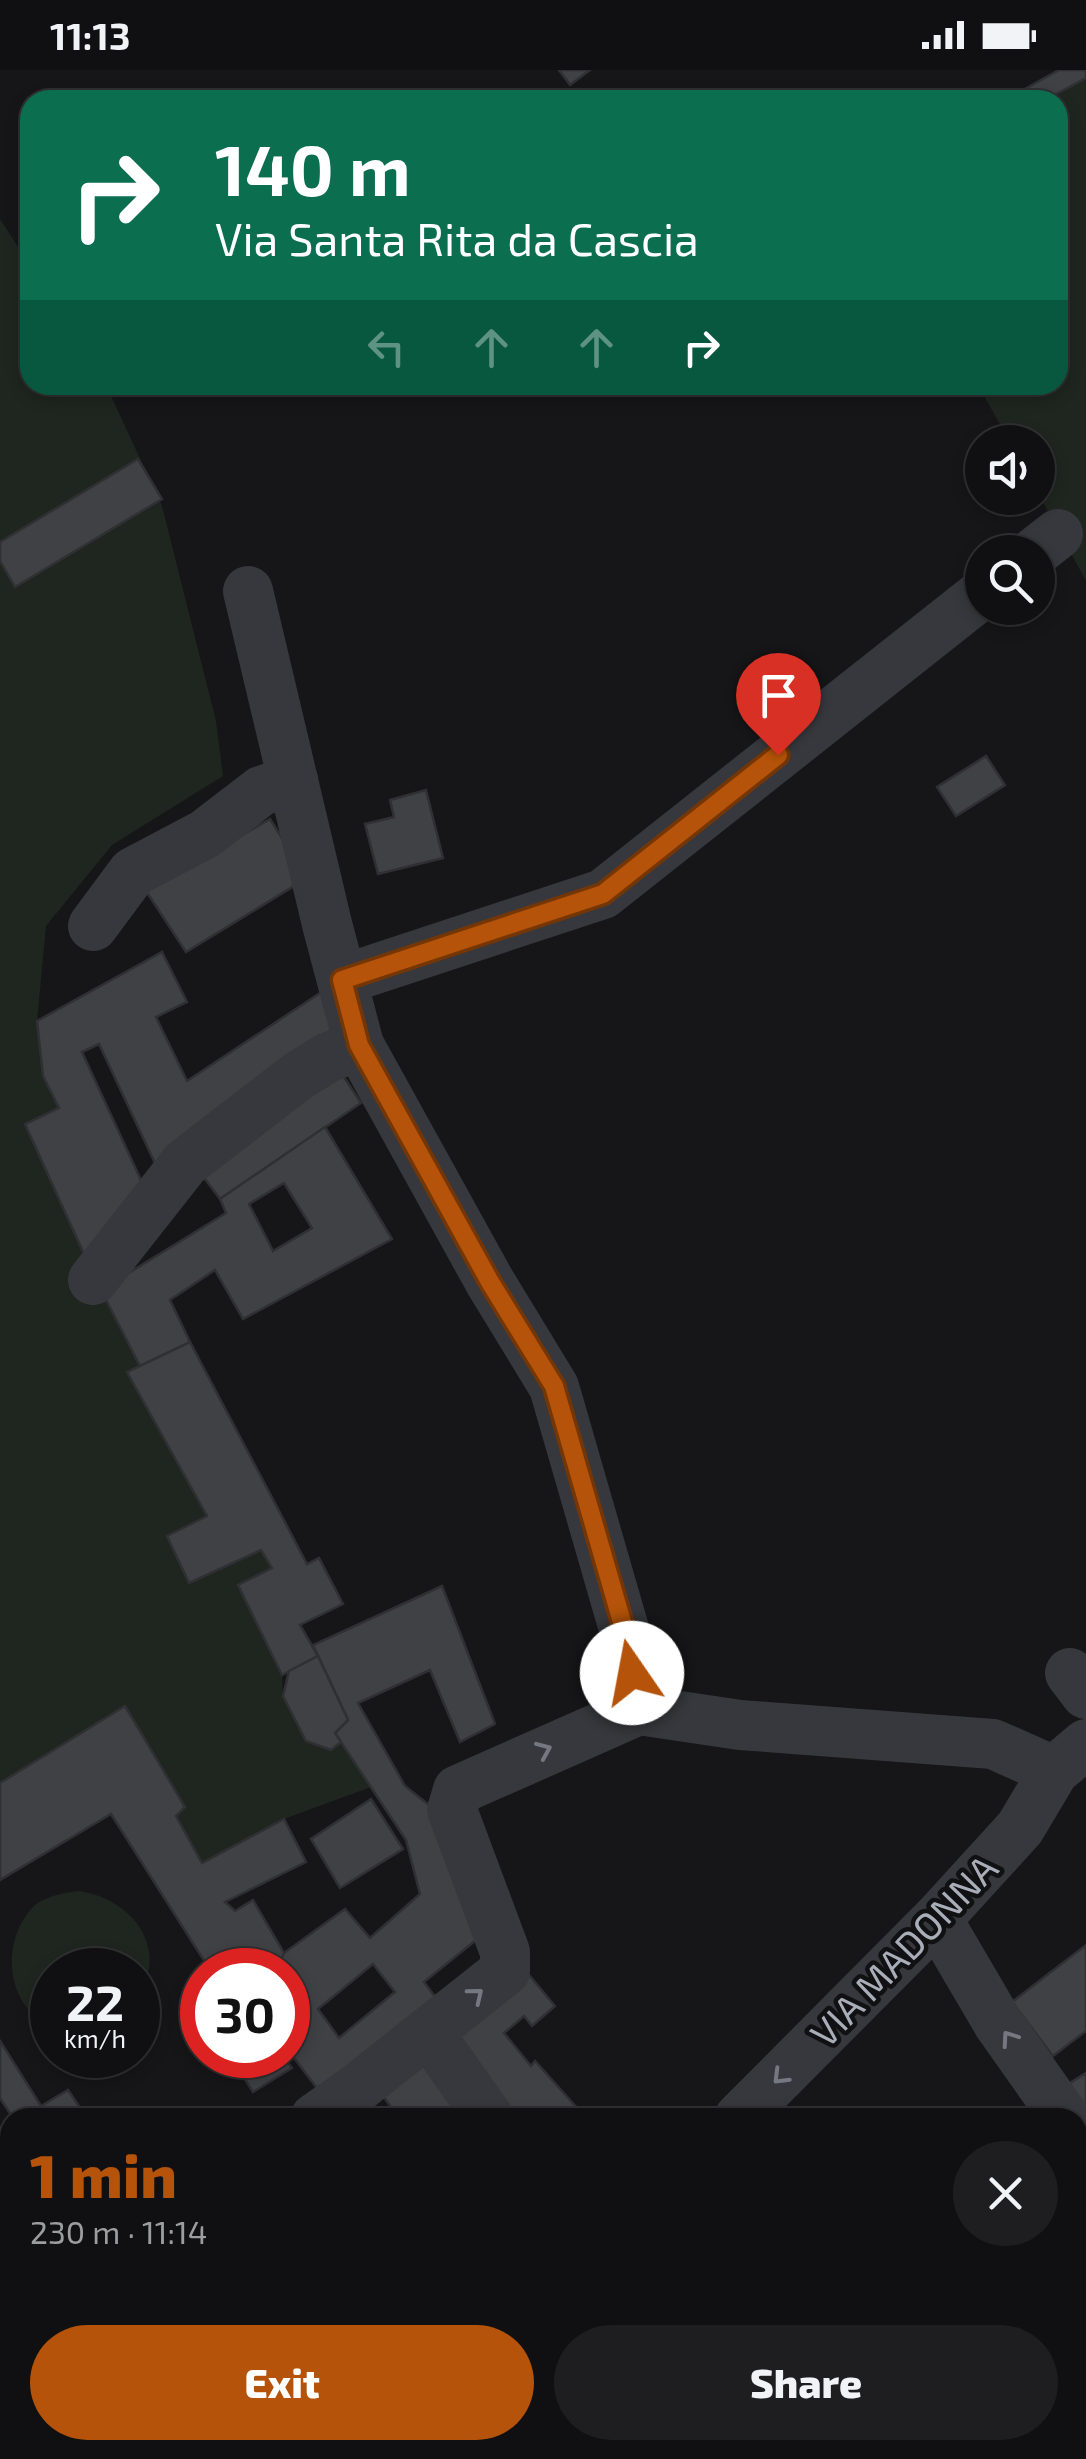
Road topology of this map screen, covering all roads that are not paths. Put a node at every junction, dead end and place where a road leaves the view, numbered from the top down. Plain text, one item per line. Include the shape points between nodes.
1 (248, 591) dead end
2 (965, 607) edge
3 (292, 780) junction
4 (93, 926) dead end
5 (342, 980) junction
6 (359, 1045) junction
7 (93, 1280) dead end
8 (639, 1710) junction
9 (1070, 1758) edge
10 (936, 1919) junction
11 (429, 2033) junction
12 (328, 2108) edge
13 (482, 2108) edge
14 (748, 2108) edge
15 (1058, 2108) edge

1 - 3 street
2 - 5 street via 603,894
3 - 4 street via 261,791 205,834 133,872
3 - 5 street
5 - 6 street
6 - 7 street via 298,1076 185,1163
6 - 8 street via 554,1386 626,1636
8 - 9 street via 740,1725 993,1744
11 -> 8 street via 505,1972 505,1952 452,1810 458,1790
9 - 10 street, VIA MADONNA via 1020,1828
10 -> 14 street, VIA MADONNA
15 -> 10 street
11 - 12 street
11 - 13 street

